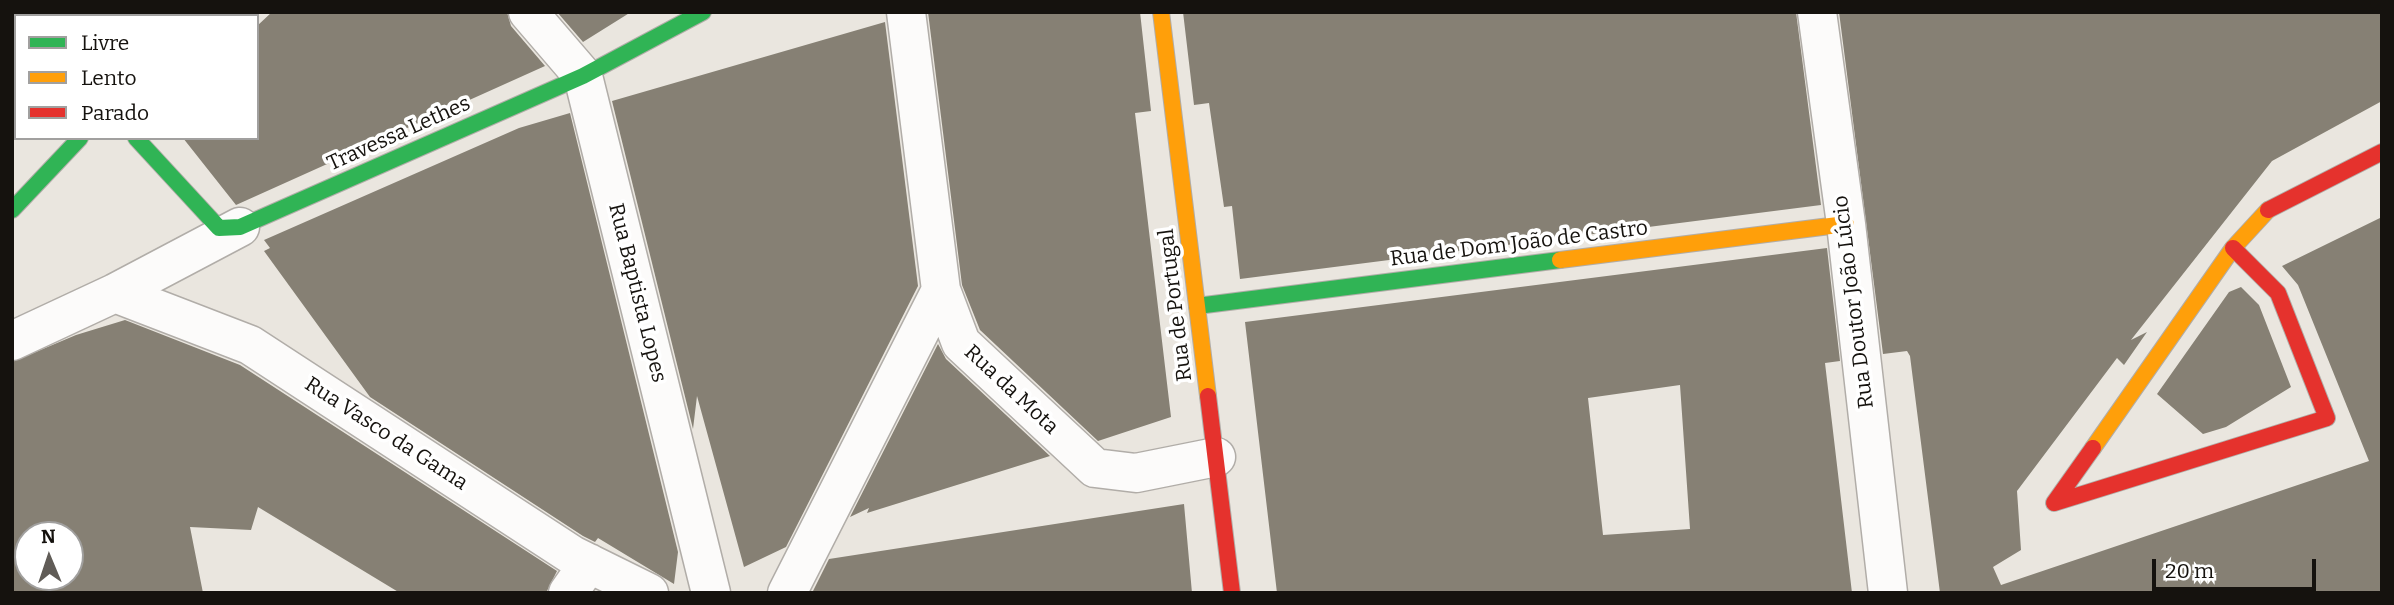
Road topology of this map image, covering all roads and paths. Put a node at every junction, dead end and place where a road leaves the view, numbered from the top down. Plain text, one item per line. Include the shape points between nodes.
1 (528, 12) edge
2 (703, 12) edge
3 (906, 12) edge
4 (1161, 12) edge
5 (1817, 12) edge
6 (583, 76) junction
7 (78, 140) edge
8 (137, 140) edge
9 (2382, 152) edge
10 (12, 210) edge
11 (1846, 224) junction
12 (240, 227) junction
13 (2233, 248) junction
14 (941, 290) junction
15 (115, 293) junction
16 (1197, 306) junction
17 (12, 341) edge
18 (1216, 457) junction
19 (578, 578) edge
20 (649, 593) edge
21 (711, 593) edge
22 (788, 593) edge
23 (1232, 593) edge
24 (1888, 593) edge

1 - 6 street, Rua Baptista Lopes
2 - 6 street, Travessa Lethes
3 - 14 street, Rua da Mota
4 - 16 street, Rua de Portugal
5 - 11 street, Rua Doutor João Lúcio
6 - 12 street, Travessa Lethes
6 - 21 street, Rua Baptista Lopes
7 - 10 street
8 - 12 street via 219,228
9 - 13 street via 2272,206
11 - 16 street, Rua de Dom João de Castro
11 - 24 street, Rua Doutor João Lúcio
12 - 15 street
13 - 13 street via 2108,425 2054,503 2327,418 2278,293
14 - 18 street, Rua da Mota via 961,343 1094,468 1136,473
14 - 22 street
15 - 17 street
15 - 19 street, Rua Vasco da Gama via 250,345 572,555
16 - 18 street, Rua de Portugal
18 - 23 street, Rua de Portugal
19 - 20 street, Rua Vasco da Gama

